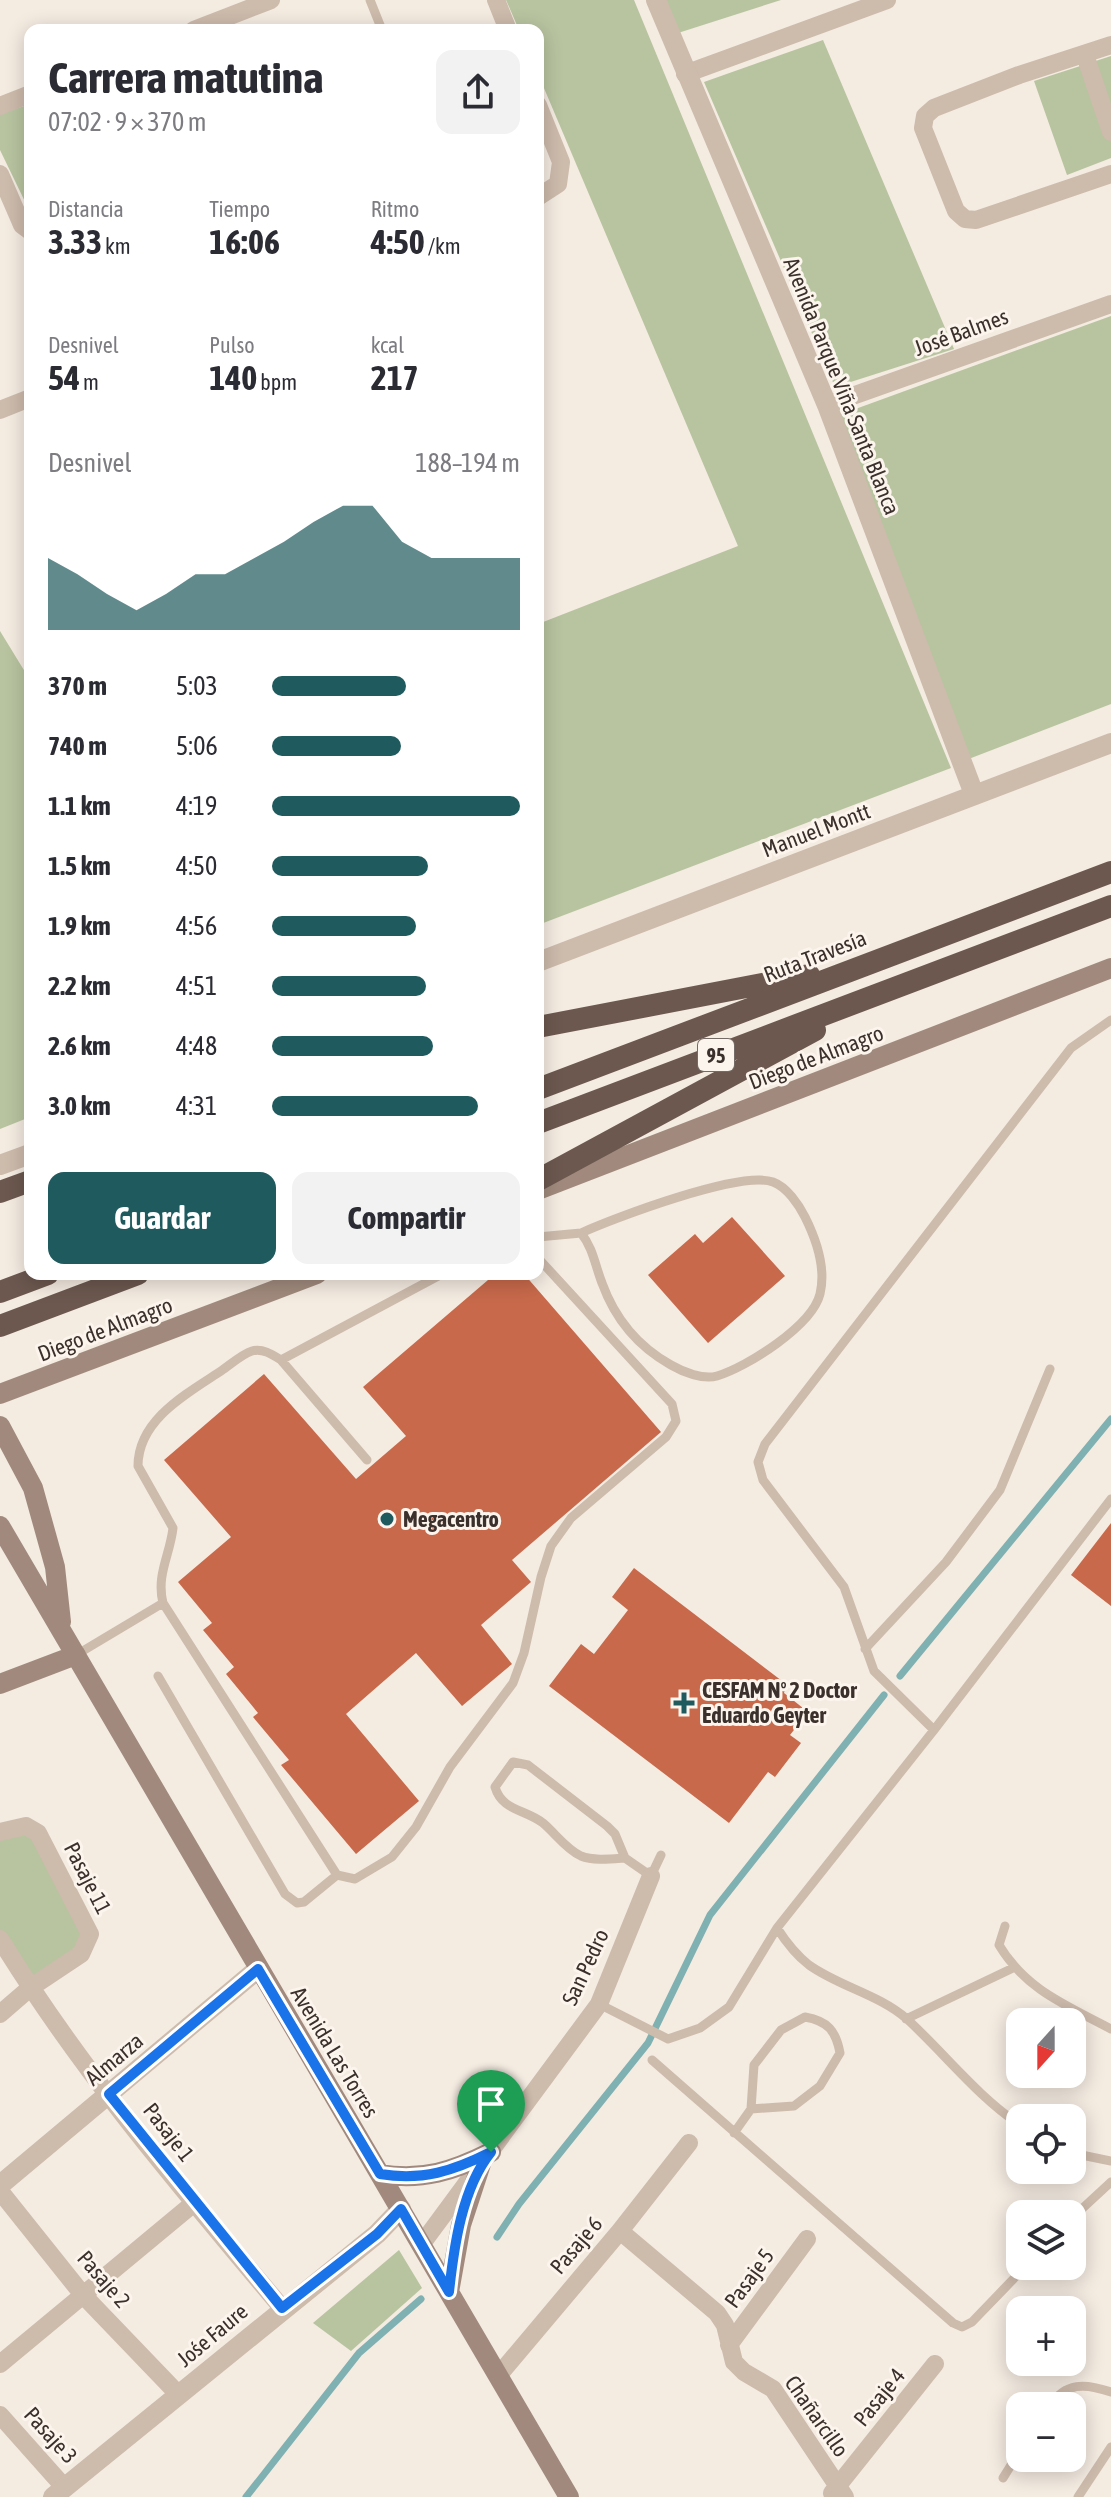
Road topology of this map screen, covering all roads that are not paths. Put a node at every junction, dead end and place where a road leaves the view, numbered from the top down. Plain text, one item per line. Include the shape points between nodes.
1 (271, 0) edge
2 (370, 0) edge
3 (496, 0) edge
4 (656, 0) edge
5 (882, 1) edge
6 (209, 24) edge
7 (380, 24) edge
8 (506, 24) edge
9 (1111, 45) edge
10 (1085, 55) junction
11 (685, 74) junction
12 (24, 96) edge
13 (0, 106) edge
14 (544, 120) edge
15 (1111, 132) edge
16 (0, 174) edge
17 (1111, 174) edge
18 (544, 193) edge
19 (24, 226) edge
20 (1111, 304) edge
21 (24, 400) edge
22 (827, 405) junction
23 (0, 410) edge
24 (1111, 743) edge
25 (974, 794) junction
26 (1111, 872) edge
27 (1111, 906) edge
28 (544, 960) edge
29 (877, 961) junction
30 (1111, 968) edge
31 (894, 988) junction
32 (1111, 1020) edge
33 (544, 1026) edge
34 (544, 1087) edge
35 (544, 1121) edge
36 (24, 1156) edge
37 (0, 1165) edge
38 (544, 1177) edge
39 (24, 1183) edge
40 (544, 1188) edge
41 (0, 1192) edge
42 (581, 1233) junction
43 (544, 1236) edge
44 (544, 1265) edge
45 (32, 1280) edge
46 (122, 1280) edge
47 (301, 1280) edge
48 (431, 1280) edge
49 (0, 1292) edge
50 (0, 1326) edge
51 (281, 1360) junction
52 (1050, 1369) dead end
53 (0, 1394) edge
54 (0, 1426) edge
55 (367, 1460) dead end
56 (1111, 1499) edge
57 (0, 1526) edge
58 (163, 1603) junction
59 (62, 1630) junction
60 (865, 1649) junction
61 (76, 1655) junction
62 (158, 1676) dead end
63 (0, 1684) edge
64 (934, 1730) junction
65 (0, 1832) edge
66 (661, 1855) dead end
67 (625, 1858) junction
68 (337, 1875) junction
69 (651, 1876) junction
70 (1005, 1926) dead end
71 (777, 1928) junction
72 (0, 1939) edge
73 (1013, 1968) junction
74 (258, 1969) junction
75 (30, 1988) junction
76 (606, 2008) junction
77 (0, 2014) edge
78 (906, 2019) junction
79 (1111, 2029) edge
80 (652, 2060) dead end
81 (109, 2094) junction
82 (751, 2109) junction
83 (1006, 2115) edge
84 (734, 2133) junction
85 (689, 2143) dead end
86 (1086, 2156) edge
87 (486, 2158) junction
88 (1111, 2161) edge
89 (380, 2174) junction
90 (1111, 2182) edge
91 (0, 2185) edge
92 (0, 2191) edge
93 (194, 2203) junction
94 (1086, 2205) edge
95 (401, 2209) junction
96 (620, 2231) junction
97 (807, 2239) dead end
98 (421, 2245) junction
99 (1012, 2280) edge
100 (449, 2292) junction
101 (83, 2295) junction
102 (282, 2308) junction
103 (729, 2345) junction
104 (0, 2364) edge
105 (935, 2364) dead end
106 (498, 2376) junction
107 (1059, 2392) edge
108 (1111, 2392) edge
109 (178, 2394) junction
110 (0, 2415) edge
111 (1111, 2447) edge
112 (1007, 2472) edge
113 (1003, 2478) dead end
114 (59, 2492) edge
115 (837, 2494) edge
116 (569, 2497) edge
117 (1078, 2497) edge

1 - 6 street
2 - 7 lane
3 - 8 street
4 - 11 street, Avenida Parque Viña Santa Blanca
5 - 11 street
9 - 10 street
10 - 15 street
10 - 17 street via 934,108 925,116 923,128 956,211 965,219 976,220
11 - 22 street, Avenida Parque Viña Santa Blanca
12 - 13 street
14 - 18 street via 561,162 558,184
16 - 19 street
20 - 22 street, José Balmes
21 - 23 street
22 - 25 street, Avenida Parque Viña Santa Blanca
24 - 25 street, Manuel Montt
25 - 28 street, Manuel Montt
26 - 29 highway, Ruta Travesía / 95
27 - 31 highway, 95
29 - 33 highway
29 - 34 highway, Ruta Travesía / 95
30 - 40 main road, Diego de Almagro
31 - 35 highway, 95
31 - 38 highway
32 - 60 lane via 1071,1048 765,1444 758,1462 763,1480 844,1587
36 - 37 street
39 - 41 highway
42 - 42 lane via 677,1198 750,1180 775,1182 798,1203 813,1232 820,1295 807,1317 738,1367 715,1377 695,1375 656,1356 624,1326
42 - 43 lane
44 - 68 lane via 672,1404 676,1421 666,1437 571,1518 551,1546 513,1683 450,1767 416,1827 392,1857 355,1879
45 - 49 highway
46 - 50 highway
47 - 53 main road, Diego de Almagro
48 - 51 lane
51 - 55 lane
51 - 58 lane via 268,1351 253,1351 181,1397 140,1444 138,1466 173,1528 161,1569
52 - 60 lane via 1000,1490 946,1562
54 - 59 main road, Avenida Las Torres via 33,1488 55,1567
56 - 64 lane
57 - 59 main road, Avenida Las Torres
58 - 61 lane
58 - 68 lane
59 - 61 main road, Avenida Las Torres
60 - 64 lane via 874,1671
61 - 63 main road
61 - 74 main road, Avenida Las Torres
62 - 68 lane via 285,1894 304,1902
64 - 71 lane
65 - 75 street, Pasaje 11 via 26,1826 38,1833 90,1934 81,1954
66 - 69 lane, San Pedro
67 - 67 lane via 607,1826 528,1765 513,1762 500,1777 495,1787 498,1798 543,1823 582,1857
67 - 69 lane
69 - 76 street, San Pedro
70 - 73 lane via 999,1945
71 - 76 lane via 729,2007 684,2036 668,2039
71 - 78 lane via 810,1966 872,1995
72 - 75 street, Pasaje 1
73 - 78 lane
73 - 79 lane via 1043,1993
74 - 81 street, Almarza
74 - 89 main road, Avenida Las Torres
75 - 77 street, Pasaje 11
75 - 81 street, Pasaje 1
76 - 87 street, San Pedro
78 - 83 lane
80 - 84 lane
81 - 91 street, Almarza
81 - 93 street, Pasaje 1
82 - 82 lane via 794,2106 820,2086 840,2053 830,2026 805,2017 781,2030 754,2065
82 - 84 lane
84 - 99 lane via 953,2323 962,2327 972,2322
85 - 96 street, Pasaje 6
86 - 88 lane
87 - 89 main road via 432,2176
87 - 98 street, San Pedro
87 - 100 main road via 461,2225
89 - 95 main road, Avenida Las Torres
90 - 94 lane
92 - 101 street, Pasaje 2
93 - 101 street
93 - 102 street, Pasaje 1
95 - 98 main road, Avenida Las Torres
95 - 102 street, Jośe Faure
96 - 103 street, Chañarcillo via 717,2313
96 - 106 street, Pasaje 6
97 - 103 street, Pasaje 5
98 - 100 main road, Avenida Las Torres
100 - 106 main road, Avenida Las Torres
101 - 104 street
101 - 109 street, Pasaje 2
102 - 109 street, Jośe Faure
103 - 115 street, Chañarcillo via 734,2362 773,2389
105 - 115 street, Pasaje 4
106 - 116 main road, Avenida Las Torres
107 - 108 lane via 1074,2386
109 - 114 street, Jośe Faure
110 - 114 street, Pasaje 3
111 - 117 lane
112 - 113 lane

